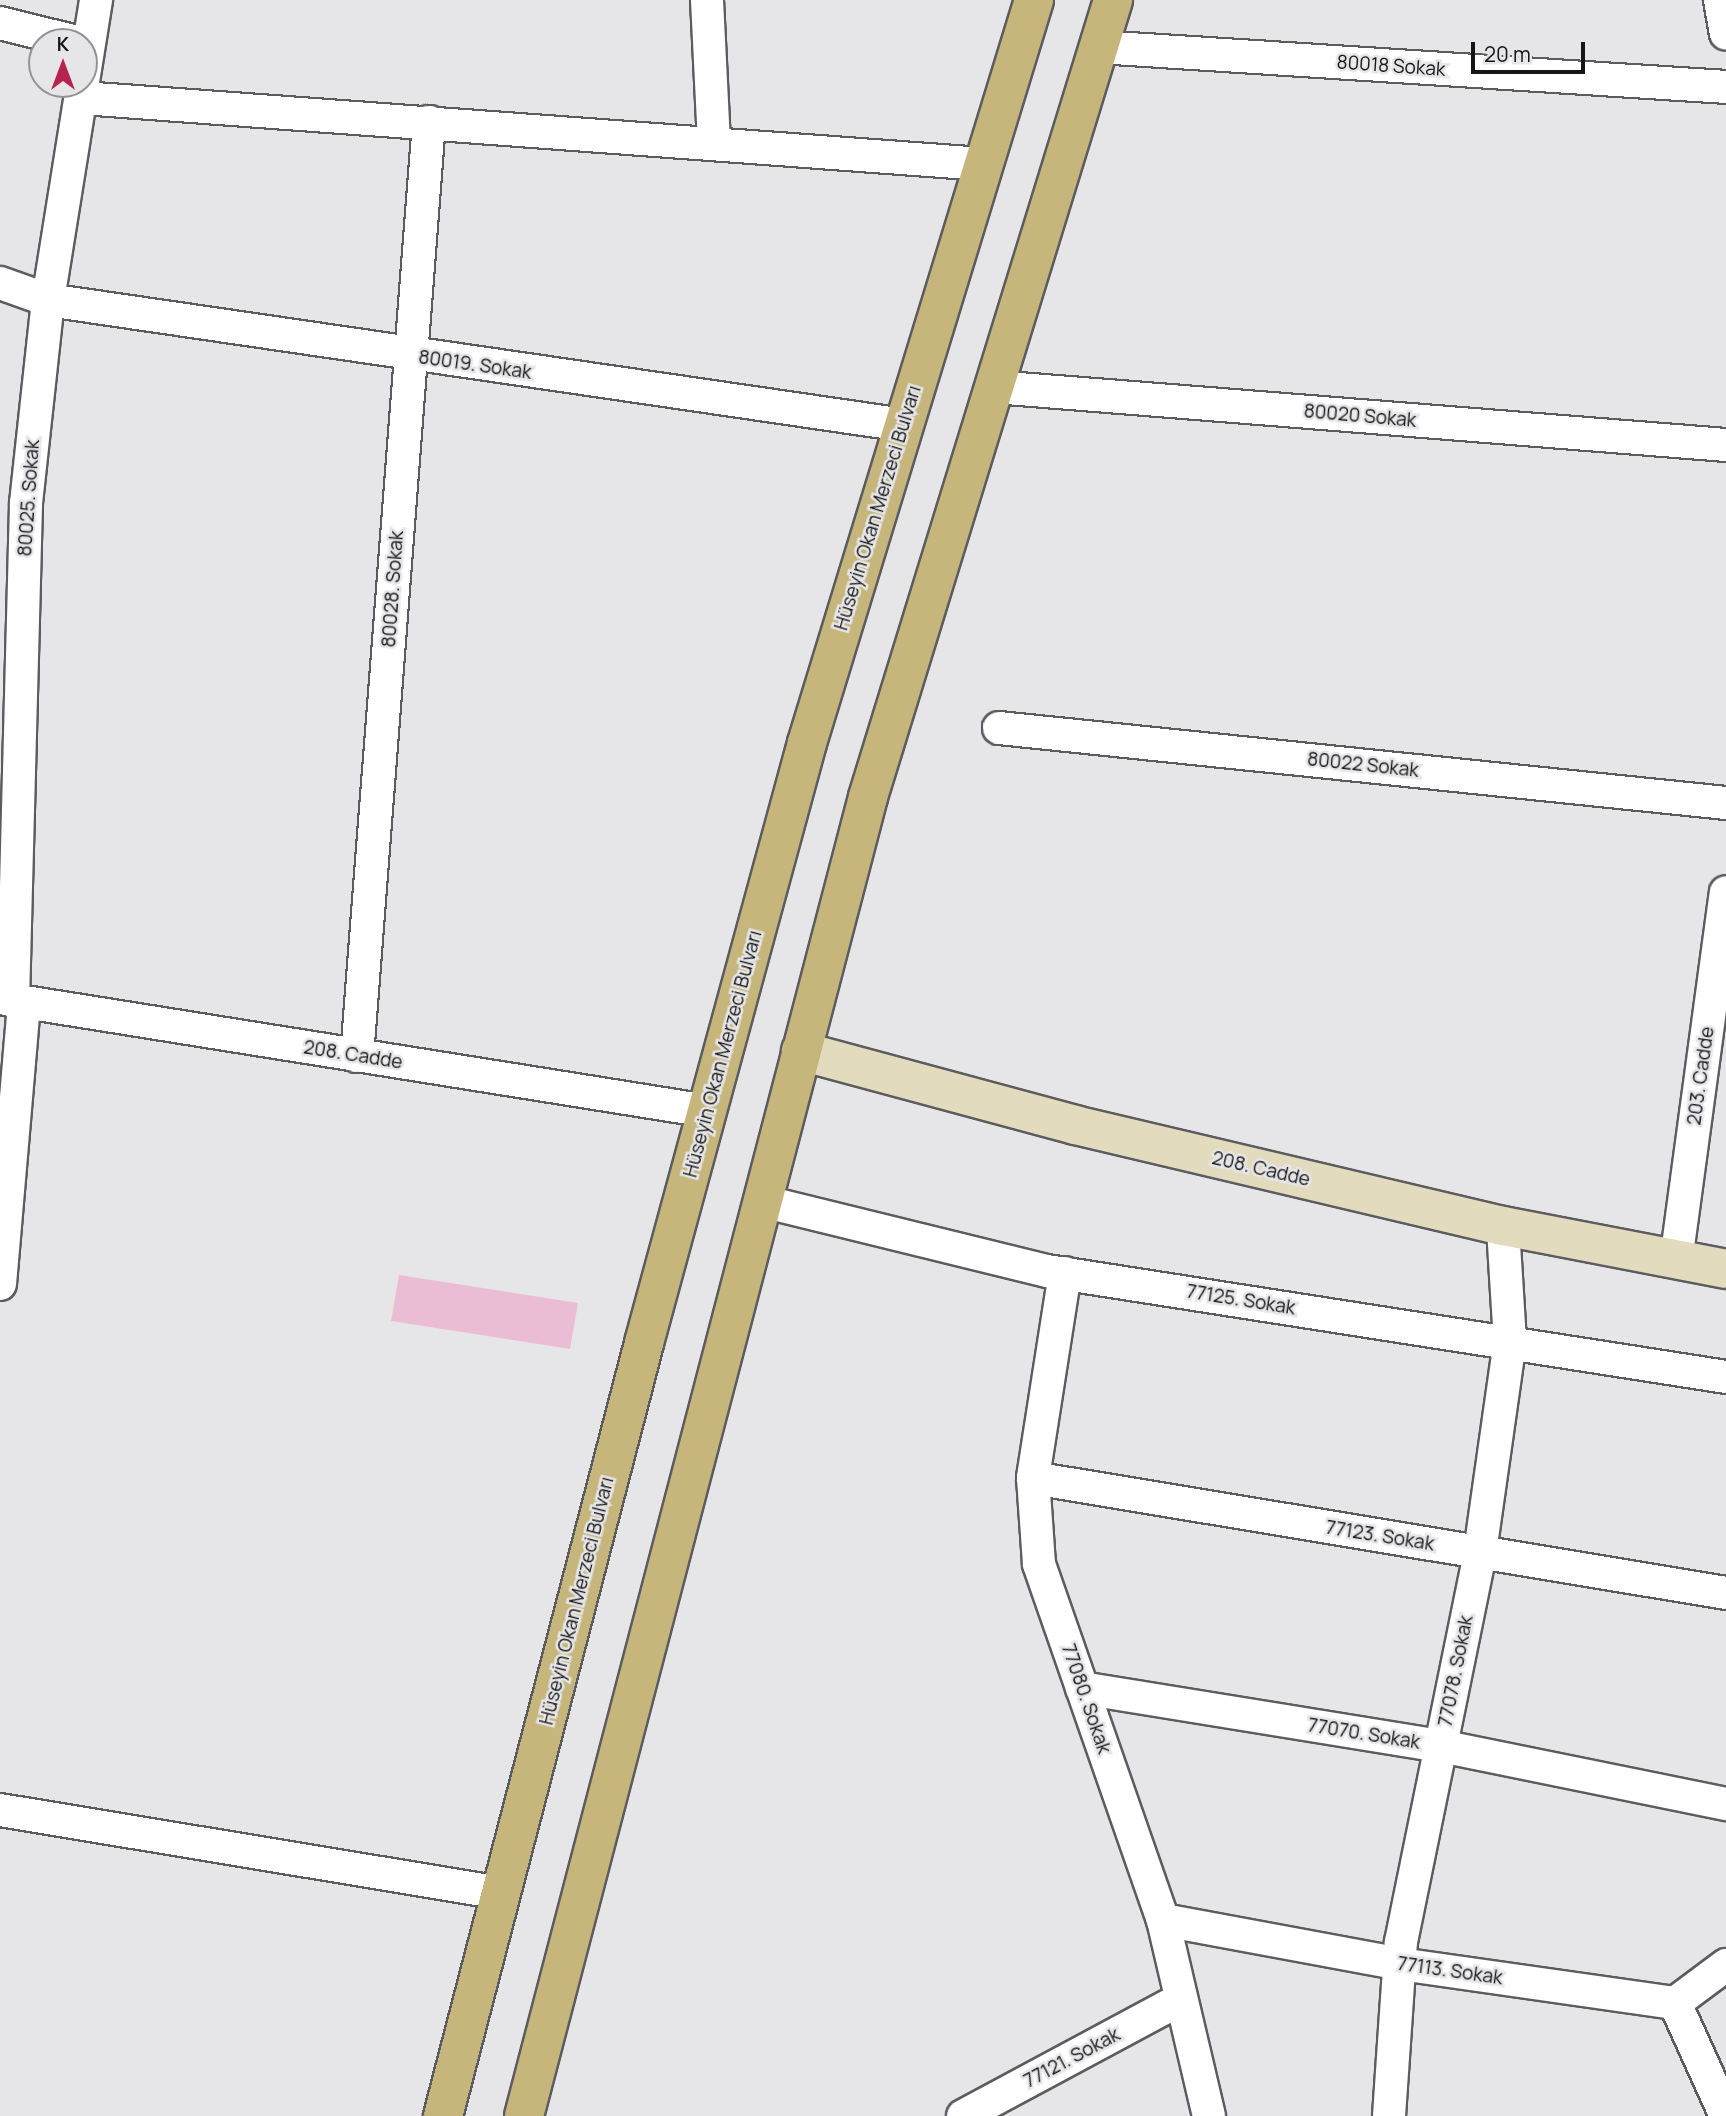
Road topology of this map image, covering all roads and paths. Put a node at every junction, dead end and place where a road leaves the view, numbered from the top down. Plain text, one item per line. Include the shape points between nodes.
1 (96, 0) edge
2 (707, 0) edge
3 (1034, 0) edge
4 (1113, 0) edge
5 (1720, 0) edge
6 (0, 23) edge
7 (88, 28) edge
8 (28, 30) edge
9 (1726, 33) edge
10 (1098, 47) junction
11 (1726, 87) edge
12 (82, 98) joint
13 (429, 122) junction
14 (714, 142) junction
15 (983, 164) junction
16 (0, 283) edge
17 (48, 300) junction
18 (411, 356) junction
19 (994, 387) junction
20 (904, 425) junction
21 (1726, 445) edge
22 (999, 729) dead end
23 (1726, 803) edge
24 (1726, 892) edge
25 (12, 1000) edge
26 (801, 1051) junction
27 (357, 1056) junction
28 (707, 1111) junction
29 (6, 1135) edge
30 (762, 1201) junction
31 (1503, 1226) junction
32 (1675, 1261) junction
33 (1726, 1269) edge
34 (1065, 1273) junction
35 (0, 1284) edge
36 (1510, 1342) junction
37 (1726, 1377) edge
38 (1033, 1478) junction
39 (1480, 1552) junction
40 (1726, 1593) edge
41 (1082, 1688) junction
42 (1441, 1746) junction
43 (1726, 1804) edge
44 (0, 1810) edge
45 (501, 1893) junction
46 (1163, 1920) junction
47 (1400, 1964) junction
48 (1726, 1965) edge
49 (1181, 1999) junction
50 (1675, 2003) junction
51 (443, 2116) edge
52 (524, 2116) edge
53 (963, 2116) edge
54 (1209, 2116) edge
55 (1389, 2116) edge
56 (1726, 2116) edge

1 - 7 street, 80025. Sokak
2 - 14 street
3 - 15 main road, Hüseyin Okan Merzeci Bulvarı
4 - 10 main road
5 - 9 street
6 - 8 street
10 - 11 street, 80018 Sokak
10 - 19 main road
12 - 13 street
12 - 17 street, 80025. Sokak
13 - 14 street
13 - 18 street, 80028. Sokak
14 - 15 street
15 - 20 main road, Hüseyin Okan Merzeci Bulvarı
16 - 17 street, 80019. Sokak
17 - 18 street, 80019. Sokak
17 - 25 street, 80025. Sokak via 26,503
18 - 20 street, 80019. Sokak
18 - 27 street, 80028. Sokak
19 - 21 street, 80020 Sokak
19 - 26 main road via 868,797
20 - 28 main road, Hüseyin Okan Merzeci Bulvarı via 807,743
22 - 23 street, 80022 Sokak
24 - 32 street, 203. Cadde
25 - 27 street, 208. Cadde
25 - 29 street, 80025. Sokak
26 - 30 main road
26 - 31 street, 208. Cadde via 1075,1125
27 - 28 street, 208. Cadde
28 - 45 main road, Hüseyin Okan Merzeci Bulvarı
29 - 35 street, 80025. Sokak
30 - 34 street, 77125. Sokak
30 - 52 main road
31 - 32 street, 208. Cadde
31 - 36 street, 77078. Sokak
32 - 33 street, 208. Cadde
34 - 36 street, 77125. Sokak
34 - 38 street, 77080. Sokak
36 - 37 street, 77125. Sokak
36 - 39 street, 77078. Sokak
38 - 39 street, 77123. Sokak
38 - 41 street, 77080. Sokak via 1039,1564
39 - 40 street, 77123. Sokak
39 - 42 street, 77078. Sokak
41 - 42 street, 77070. Sokak
41 - 46 street, 77080. Sokak
42 - 43 street, 77070. Sokak
42 - 47 street, 77078. Sokak
44 - 45 street
45 - 51 main road, Hüseyin Okan Merzeci Bulvarı
46 - 47 street, 77113. Sokak
46 - 49 street, 77080. Sokak
47 - 50 street, 77113. Sokak
47 - 55 street, 77078. Sokak
48 - 50 street
49 - 53 street, 77121. Sokak
49 - 54 street, 77080. Sokak
50 - 56 street

